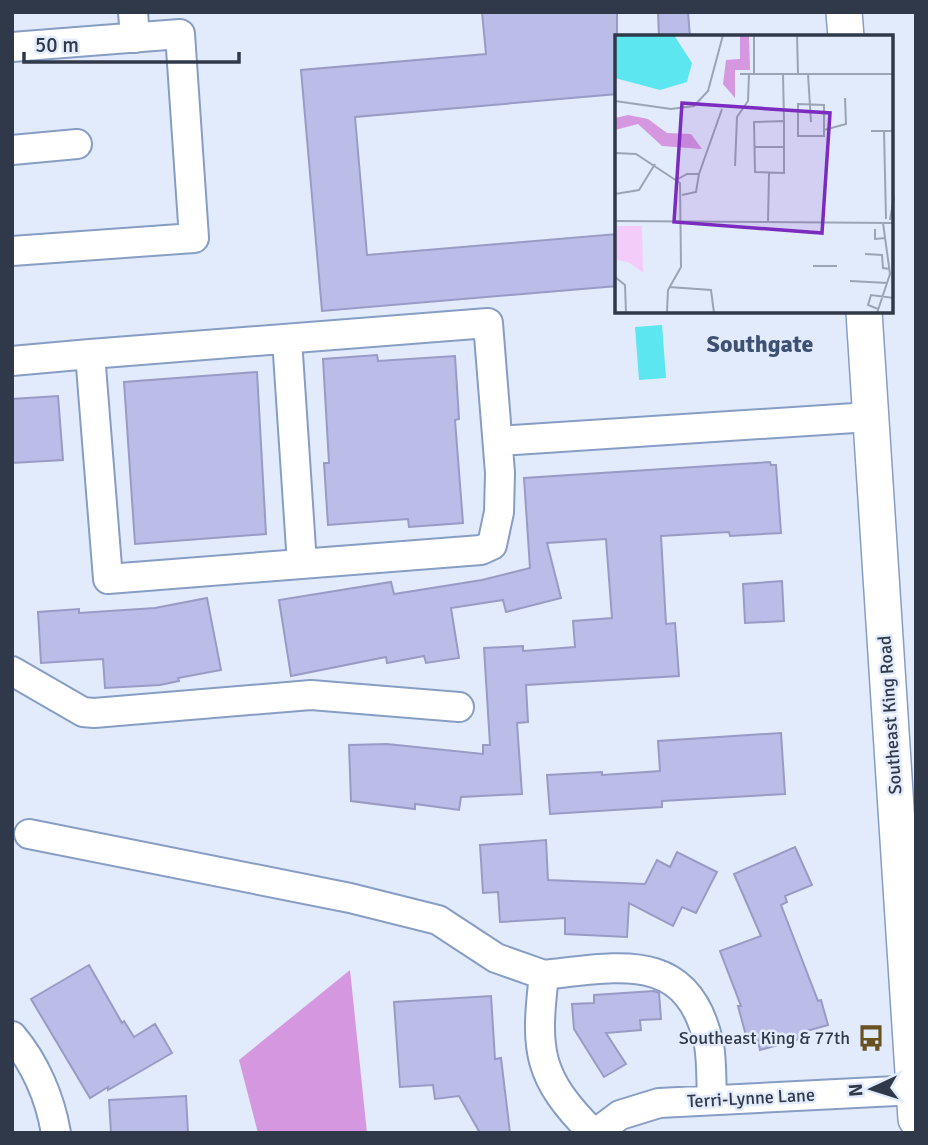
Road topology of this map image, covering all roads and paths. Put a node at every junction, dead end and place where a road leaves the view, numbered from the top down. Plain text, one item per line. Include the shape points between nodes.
1 (844, 12) edge
2 (134, 25) edge
3 (846, 35) edge
4 (12, 47) edge
5 (77, 144) dead end
6 (12, 150) edge
7 (12, 251) edge
8 (864, 313) edge
9 (287, 339) junction
10 (90, 354) junction
11 (12, 361) edge
12 (870, 417) junction
13 (498, 441) junction
14 (302, 564) junction
15 (12, 671) edge
16 (459, 707) dead end
17 (29, 834) dead end
18 (544, 975) junction
19 (12, 1036) edge
20 (712, 1099) junction
21 (915, 1100) edge
22 (56, 1133) edge
23 (594, 1133) edge

1 - 3 main road
2 - 4 street
2 - 7 street via 180,34 194,238
5 - 6 street
8 - 12 main road, Southeast King Road
9 - 10 street
9 - 13 street via 488,323
9 - 14 street
10 - 11 street
10 - 14 street via 108,579
12 - 13 street
12 - 21 main road, Southeast King Road
13 - 14 street via 499,512 492,545 481,550
15 - 16 street via 83,712 312,695
17 - 18 street via 438,920 496,958
18 - 20 street via 646,969 682,987 701,1017 709,1047
18 - 23 street via 538,1022 544,1069 566,1106
19 - 22 street via 48,1098
20 - 21 street, Terri-Lynne Lane
20 - 23 street, Terri-Lynne Lane via 659,1102 620,1115

